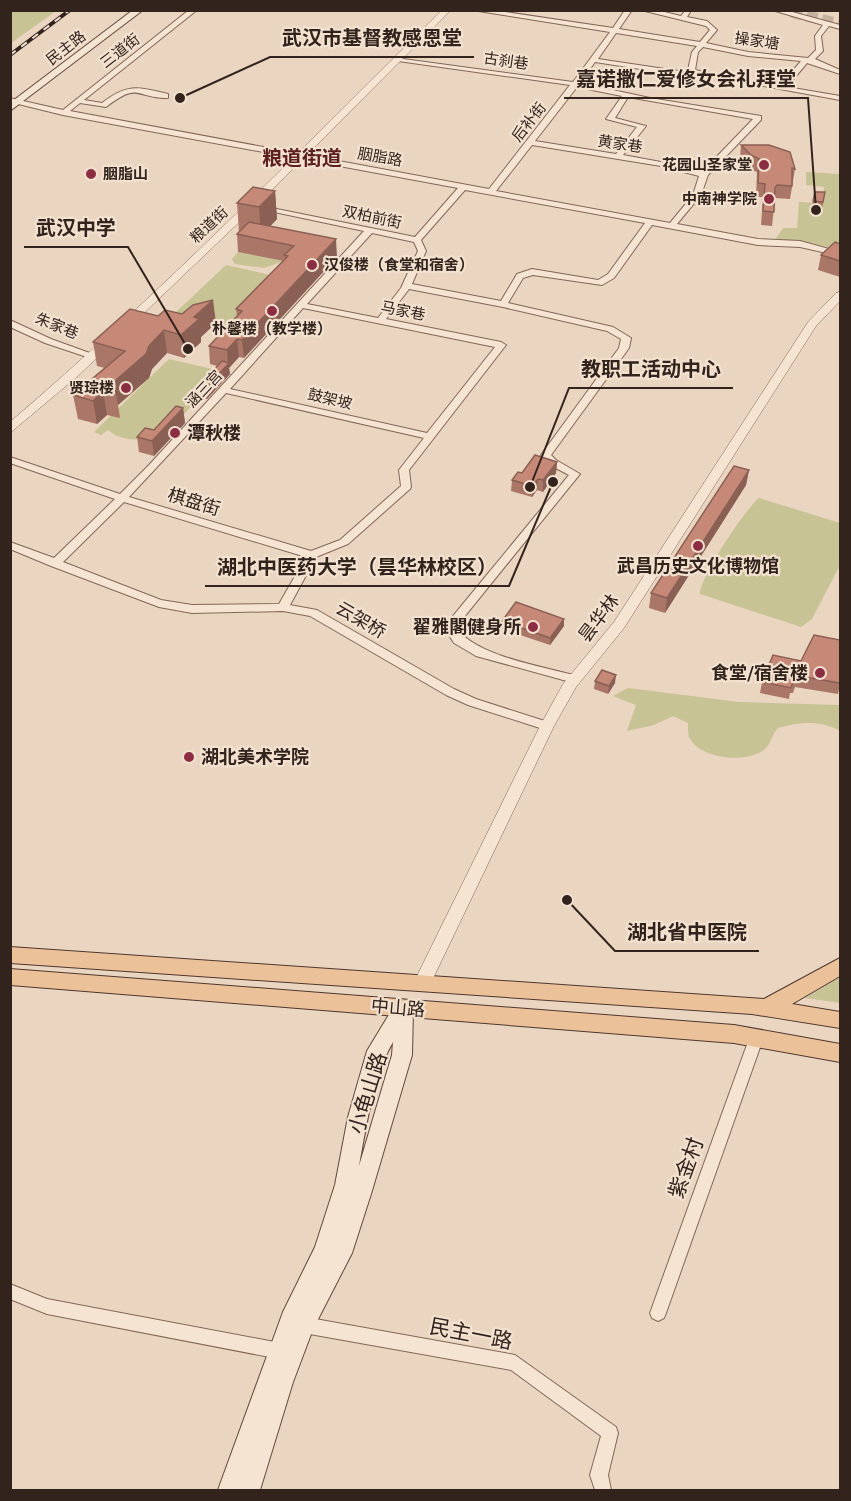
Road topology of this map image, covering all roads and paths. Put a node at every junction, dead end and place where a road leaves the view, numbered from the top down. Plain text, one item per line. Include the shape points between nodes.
1 (132, 10) edge
2 (139, 10) edge
3 (194, 10) edge
4 (447, 10) edge
5 (476, 10) edge
6 (629, 10) edge
7 (644, 10) edge
8 (775, 10) edge
9 (685, 14) edge
10 (828, 23) junction
11 (840, 27) edge
12 (615, 31) junction
13 (701, 45) junction
14 (398, 59) junction
15 (594, 60) junction
16 (810, 60) junction
17 (688, 72) junction
18 (840, 72) edge
19 (575, 84) junction
20 (782, 88) junction
21 (626, 95) junction
22 (165, 96) dead end
23 (840, 98) edge
24 (79, 101) junction
25 (13, 103) edge
26 (63, 113) junction
27 (530, 142) junction
28 (300, 157) junction
29 (618, 157) junction
30 (704, 175) junction
31 (464, 186) junction
32 (492, 191) junction
33 (251, 205) junction
34 (650, 222) junction
35 (674, 224) junction
36 (370, 230) junction
37 (417, 240) junction
38 (840, 254) edge
39 (408, 286) junction
40 (840, 295) edge
41 (503, 304) junction
42 (300, 305) junction
43 (381, 320) junction
44 (10, 322) edge
45 (93, 356) junction
46 (224, 390) junction
47 (10, 429) edge
48 (430, 436) junction
49 (10, 460) edge
50 (122, 498) junction
51 (10, 545) edge
52 (312, 555) junction
53 (55, 564) junction
54 (283, 607) junction
55 (574, 679) junction
56 (547, 726) junction
57 (10, 955) edge
58 (840, 966) edge
59 (10, 977) edge
60 (422, 984) junction
61 (760, 1007) junction
62 (403, 1008) junction
63 (840, 1020) edge
64 (756, 1039) junction
65 (839, 1053) edge
66 (10, 1291) edge
67 (658, 1312) dead end
68 (304, 1325) junction
69 (280, 1351) junction
70 (230, 1491) edge
71 (248, 1491) edge
72 (603, 1491) edge

1 - 25 main road, 民主路
2 - 25 main road, 民主路
3 - 24 street, 三道街
4 - 14 street, 粮道街
5 - 12 street, 操家塘
6 - 12 street, 后补街
7 - 9 street
8 - 10 street
9 - 13 street via 714,30
10 - 11 street
10 - 16 street via 818,36 820,51
12 - 13 street, 操家塘
12 - 15 street, 后补街
13 - 16 street, 操家塘
13 - 17 street
14 - 19 street, 古刹巷
14 - 28 street, 粮道街
15 - 17 street
15 - 19 street, 后补街
16 - 18 street, 操家塘
16 - 20 street
17 - 20 street
19 - 21 street, 古刹巷
19 - 27 street, 后补街
20 - 23 street
21 - 29 street via 610,118 642,126
21 - 30 street, 古刹巷 via 758,117
22 - 24 street via 131,88 103,105
24 - 26 street, 三道街
25 - 26 street, 胭脂路
26 - 28 street, 胭脂路
27 - 29 street, 黄家巷
27 - 32 street, 后补街
28 - 31 street, 胭脂路
28 - 33 street, 粮道街
29 - 30 street, 黄家巷
30 - 35 street via 697,195
31 - 32 street, 胭脂路
31 - 37 street, 双柏前街
32 - 34 street, 胭脂路
33 - 36 street, 双柏前街
33 - 45 street, 粮道街
34 - 35 street, 胭脂路
34 - 41 street via 611,276 600,283 532,272 520,276
35 - 38 street, 胭脂路
36 - 37 street, 双柏前街
36 - 42 street, 涵三宫
37 - 39 street via 422,251
39 - 41 street
39 - 43 street
40 - 55 street, 昙华林 via 812,324 619,625
41 - 55 street via 610,329 626,338 624,348 546,455 575,474 450,627 458,640 480,652
42 - 43 street, 马家巷
42 - 46 street, 涵三宫
43 - 48 street, 马家巷 via 501,345
44 - 45 street, 朱家巷 via 48,341
45 - 47 street, 粮道街
46 - 48 street, 鼓架坡
46 - 50 street, 涵三宫
48 - 52 street via 404,470 406,487 344,542
49 - 50 street, 棋盘街
50 - 52 street, 棋盘街
50 - 53 street, 涵三宫
51 - 53 street, 云架桥
52 - 54 street
53 - 54 street, 云架桥 via 159,603 192,609
54 - 56 street, 云架桥 via 313,613 472,702
55 - 56 street, 昙华林
56 - 60 street, 昙华林
57 - 60 main road, 中山路
58 - 61 main road
59 - 62 main road, 中山路
60 - 61 main road, 中山路
61 - 63 main road, 中山路
62 - 64 main road, 中山路 via 734,1034
62 - 68 main road, 小龟山路 via 402,1055 361,1194 341,1253
62 - 69 main road, 小龟山路 via 377,1051 358,1117 345,1185 325,1249
64 - 65 main road, 中山路
64 - 67 street, 紫金村
66 - 69 street via 47,1306
68 - 71 main road, 小龟山路
68 - 72 street, 民主一路 via 515,1363 610,1432 599,1475
69 - 70 main road, 小龟山路

